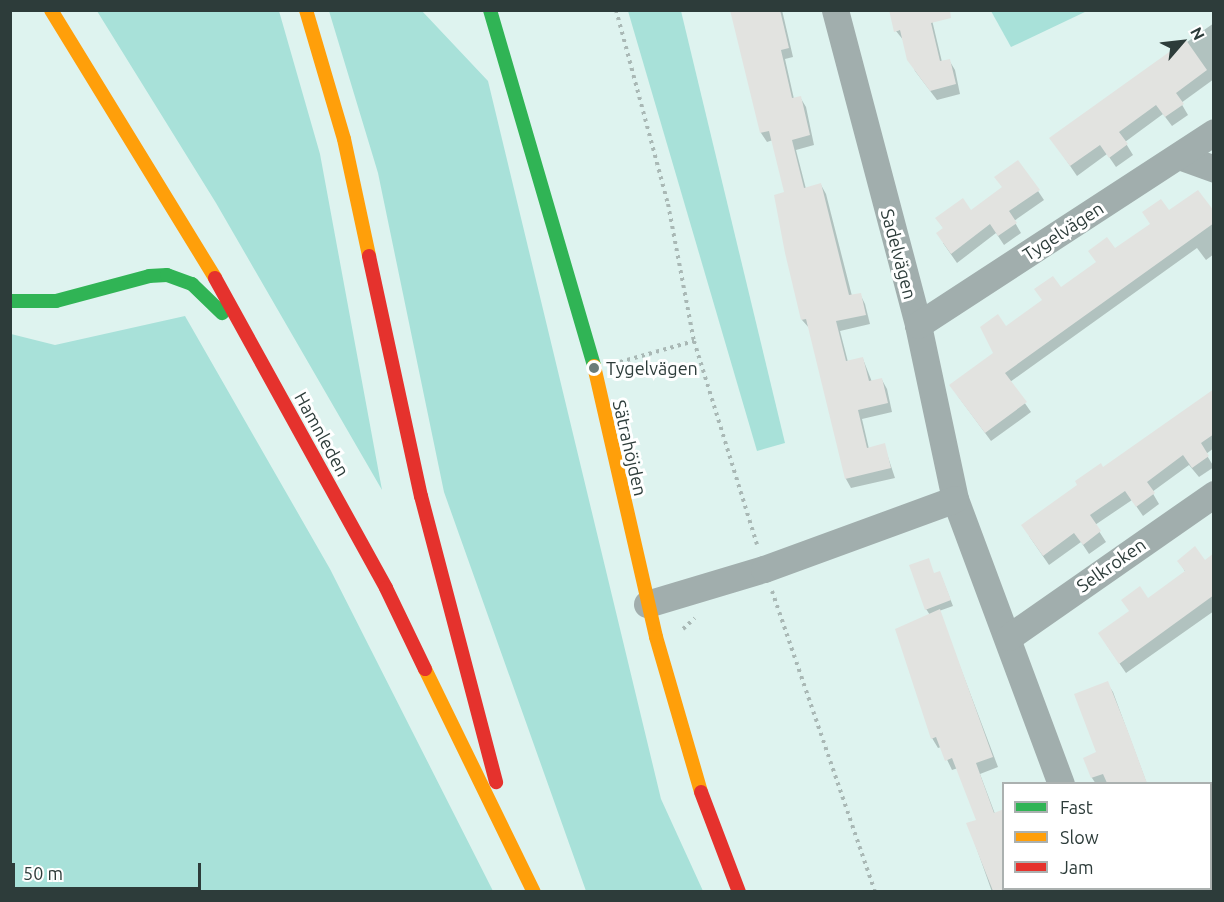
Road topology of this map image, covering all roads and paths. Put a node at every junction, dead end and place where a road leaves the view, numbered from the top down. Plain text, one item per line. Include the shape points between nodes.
1 (51, 10) edge
2 (306, 10) edge
3 (490, 10) edge
4 (616, 10) edge
5 (835, 10) edge
6 (1214, 132) edge
7 (1179, 156) junction
8 (1214, 169) edge
9 (10, 302) edge
10 (918, 325) junction
11 (694, 341) junction
12 (260, 357) junction
13 (615, 364) dead end
14 (1214, 494) edge
15 (956, 500) junction
16 (764, 569) junction
17 (647, 604) junction
18 (1009, 637) junction
19 (1061, 782) edge
20 (516, 856) junction
21 (534, 891) edge
22 (739, 891) edge
23 (875, 891) edge

1 - 12 main road, Hamnleden via 162,186
2 - 20 main road via 344,140 421,496
3 - 17 main road, Sätrahöjden via 594,368
4 - 11 path via 668,204
5 - 10 street, Sadelvägen
6 - 7 street, Tygelvägen
7 - 8 street
7 - 10 street, Tygelvägen
9 - 12 main road via 56,302 149,276 167,275 206,294
10 - 15 street, Sadelvägen
11 - 13 path
11 - 16 path
12 - 20 main road, Hamnleden via 386,588
14 - 18 street, Selkroken
15 - 16 street
15 - 18 street, Sadelvägen
16 - 17 street
16 - 23 path
17 - 22 main road, Sätrahöjden via 704,802
18 - 19 street, Sadelvägen
20 - 21 main road, Hamnleden

